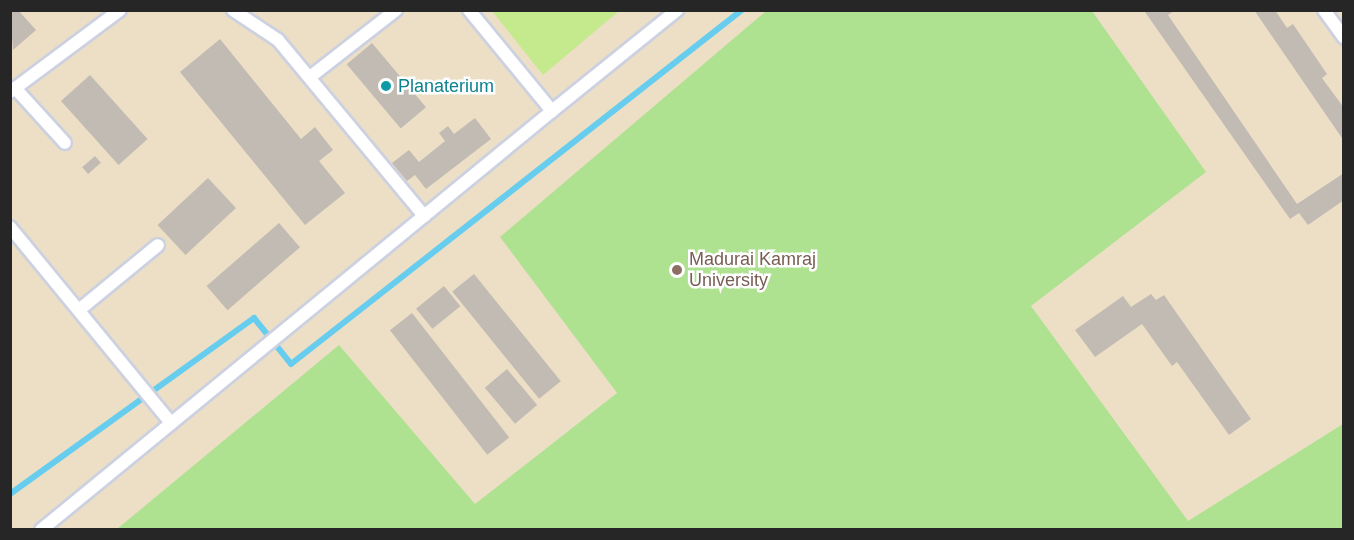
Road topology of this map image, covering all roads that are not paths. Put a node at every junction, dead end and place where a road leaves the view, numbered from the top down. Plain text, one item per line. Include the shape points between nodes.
1 (120, 10) edge
2 (233, 10) edge
3 (396, 10) edge
4 (469, 10) edge
5 (676, 10) edge
6 (1324, 10) edge
7 (1344, 38) edge
8 (310, 77) junction
9 (13, 90) edge
10 (552, 111) junction
11 (65, 143) dead end
12 (424, 216) junction
13 (10, 227) edge
14 (158, 245) dead end
15 (79, 310) junction
16 (171, 423) junction
17 (41, 530) edge

1 - 9 lane
2 - 8 lane via 278,40
3 - 8 lane
4 - 10 lane
5 - 10 lane
6 - 7 lane
8 - 12 lane
9 - 11 lane
10 - 12 lane
12 - 16 lane
13 - 15 lane
14 - 15 lane
15 - 16 lane
16 - 17 lane

